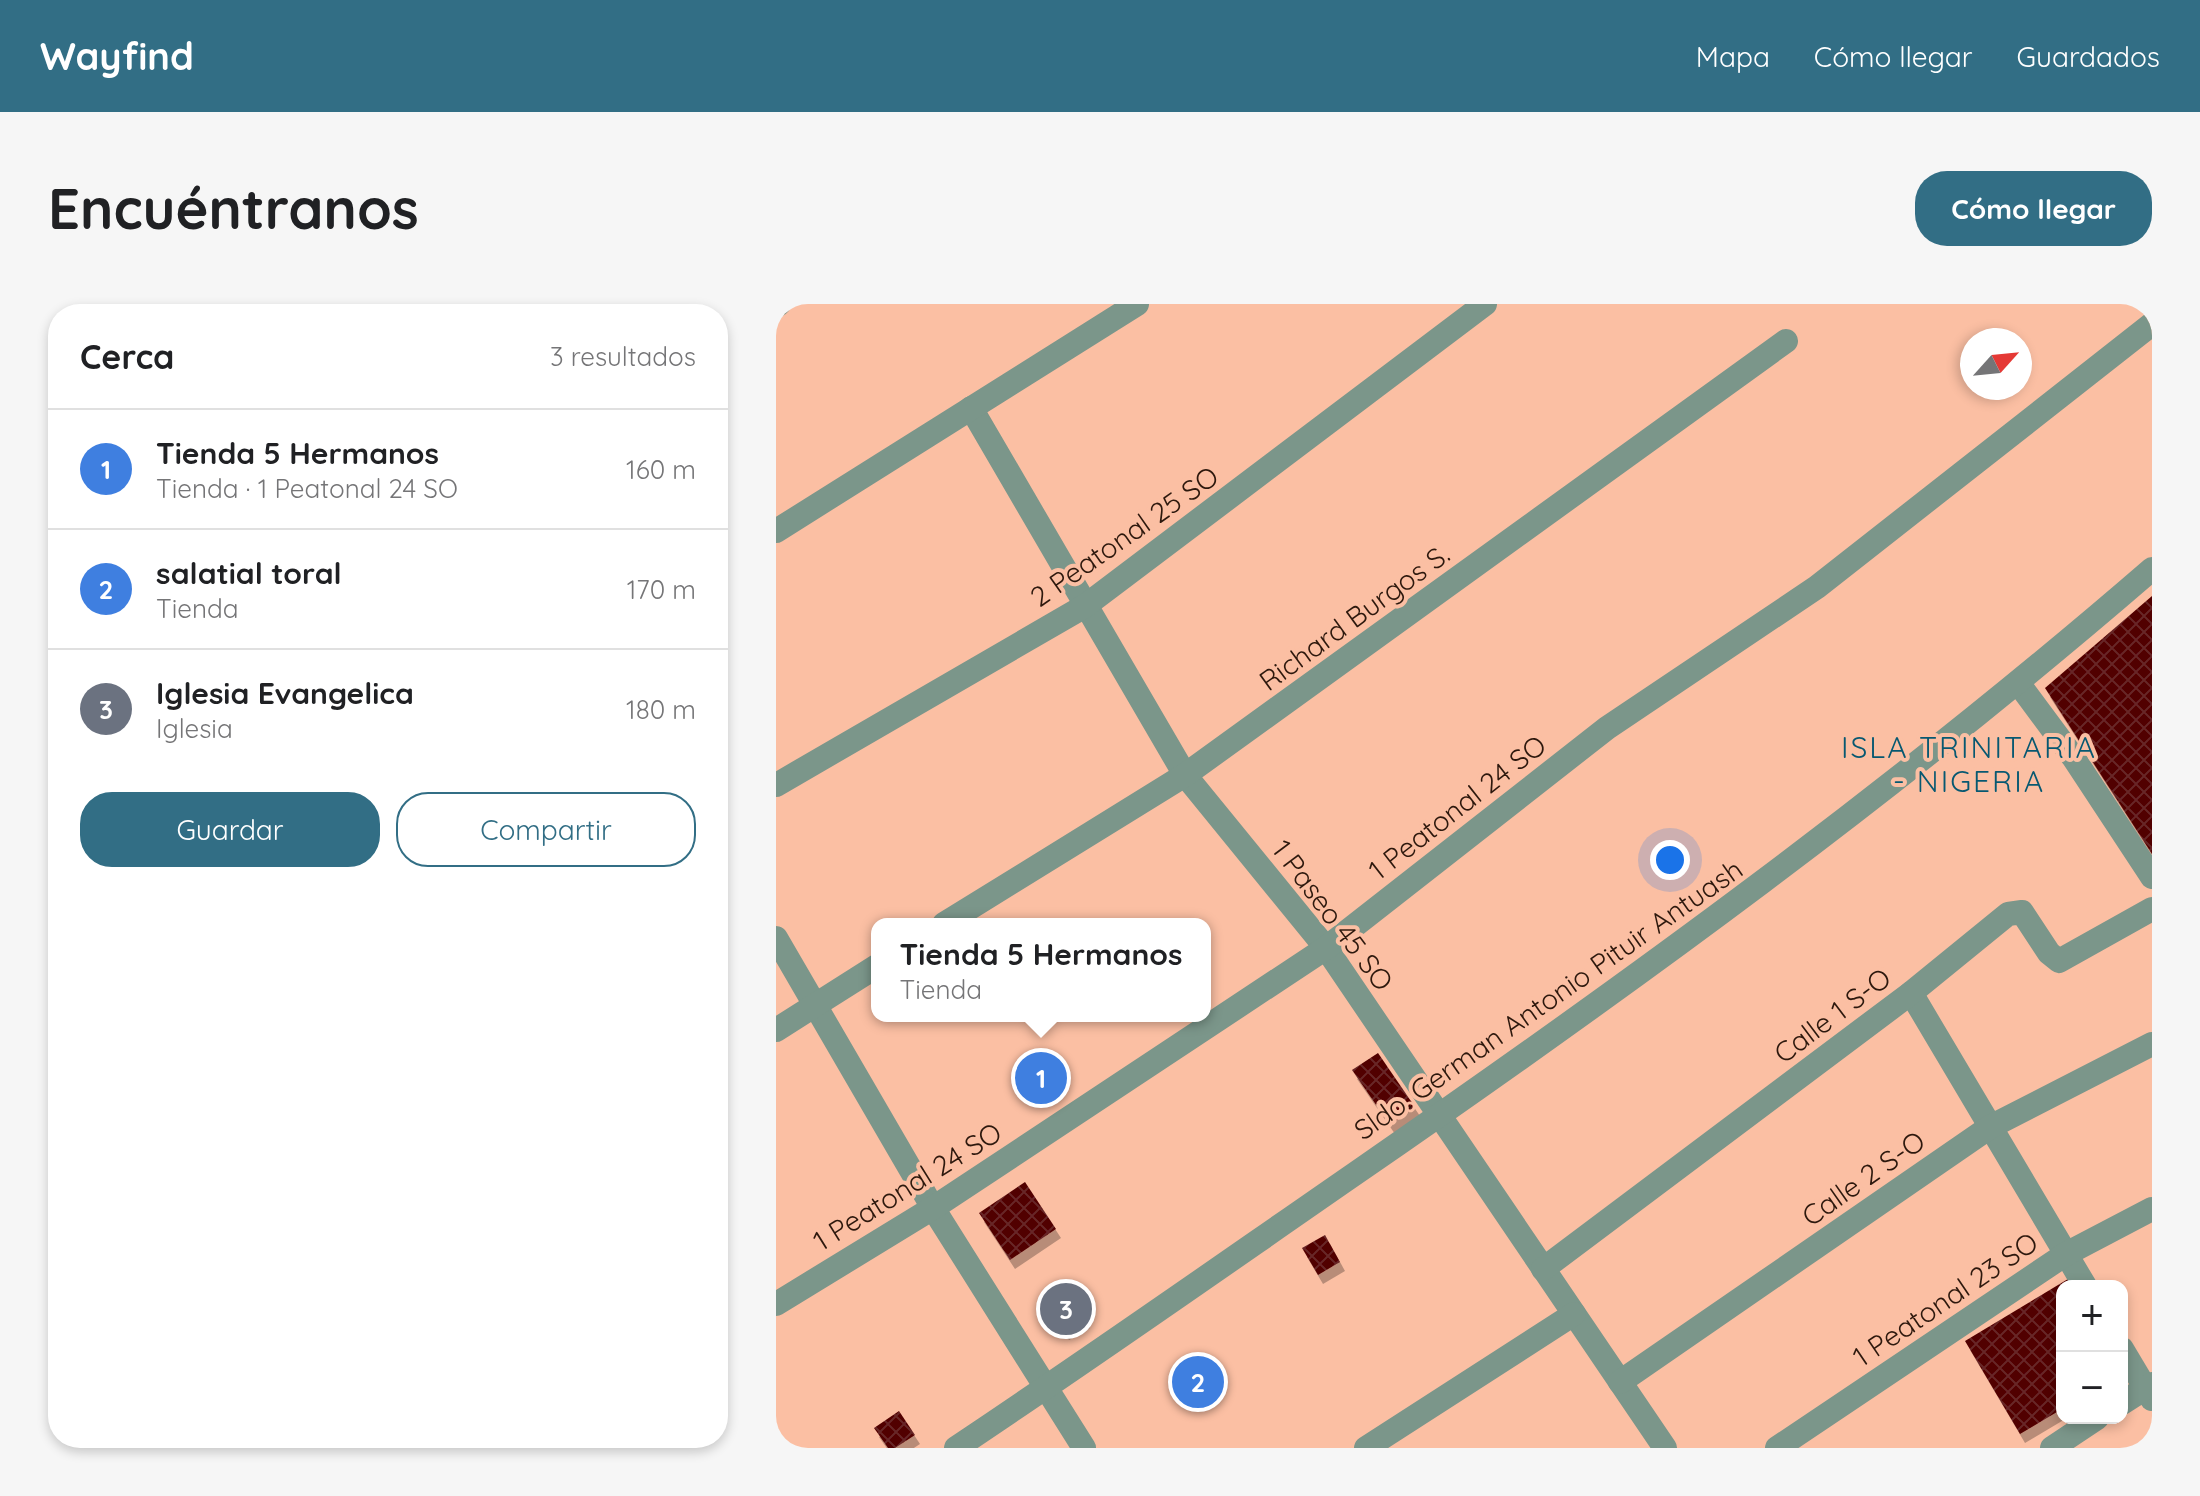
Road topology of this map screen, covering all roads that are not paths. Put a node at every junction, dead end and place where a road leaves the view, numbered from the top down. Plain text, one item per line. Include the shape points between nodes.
1 (1137, 304) edge
2 (1485, 304) edge
3 (2152, 324) edge
4 (1786, 341) dead end
5 (971, 408) junction
6 (776, 531) edge
7 (2152, 569) edge
8 (1085, 606) junction
9 (2019, 684) junction
10 (1185, 775) junction
11 (776, 785) edge
12 (2152, 877) edge
13 (2152, 909) edge
14 (954, 918) edge
15 (776, 938) edge
16 (1326, 948) junction
17 (871, 970) edge
18 (1911, 993) junction
19 (815, 1004) junction
20 (776, 1030) edge
21 (2152, 1044) edge
22 (1439, 1116) junction
23 (1990, 1127) junction
24 (933, 1208) junction
25 (2152, 1209) edge
26 (2066, 1254) junction
27 (1543, 1269) junction
28 (2081, 1280) edge
29 (776, 1304) edge
30 (1574, 1314) junction
31 (2124, 1352) edge
32 (1620, 1382) junction
33 (1047, 1388) junction
34 (2150, 1390) edge
35 (2128, 1400) edge
36 (2088, 1424) edge
37 (956, 1448) edge
38 (1084, 1448) edge
39 (1366, 1448) edge
40 (1665, 1448) edge
41 (1777, 1448) edge
42 (2052, 1448) edge

1 - 5 street
2 - 8 street, 2 Peatonal 25 SO
3 - 16 street, 1 Peatonal 24 SO via 1817,587 1607,728
4 - 10 street, Richard Burgos S.
5 - 6 street
5 - 8 street, 1 Paseo 45 SO
7 - 9 street, Sldo. German Antonio Pituir Antuash
8 - 10 street, 1 Paseo 45 SO
8 - 11 street, 2 Peatonal 25 SO
9 - 12 street
9 - 22 street, Sldo. German Antonio Pituir Antuash via 1831,833
10 - 14 street, Richard Burgos S.
10 - 16 street, 1 Paseo 45 SO
13 - 18 street, Calle 1 S-O via 2059,961 2016,911
15 - 19 street
16 - 22 street, 1 Paseo 45 SO
16 - 24 street, 1 Peatonal 24 SO
17 - 19 street
18 - 23 street
18 - 27 street, Calle 1 S-O
19 - 20 street
19 - 24 street
21 - 23 street, Calle 2 S-O
22 - 27 street, 1 Paseo 45 SO
22 - 33 street, Sldo. German Antonio Pituir Antuash
23 - 26 street
23 - 32 street, Calle 2 S-O
24 - 29 street, 1 Peatonal 24 SO
24 - 33 street
25 - 26 street, 1 Peatonal 23 SO
26 - 28 street
26 - 41 street, 1 Peatonal 23 SO
27 - 30 street, 1 Paseo 45 SO
30 - 32 street, 1 Paseo 45 SO
30 - 39 street
31 - 34 street
32 - 40 street, 1 Paseo 45 SO
33 - 37 street, Sldo. German Antonio Pituir Antuash
33 - 38 street
34 - 35 street
36 - 42 street

